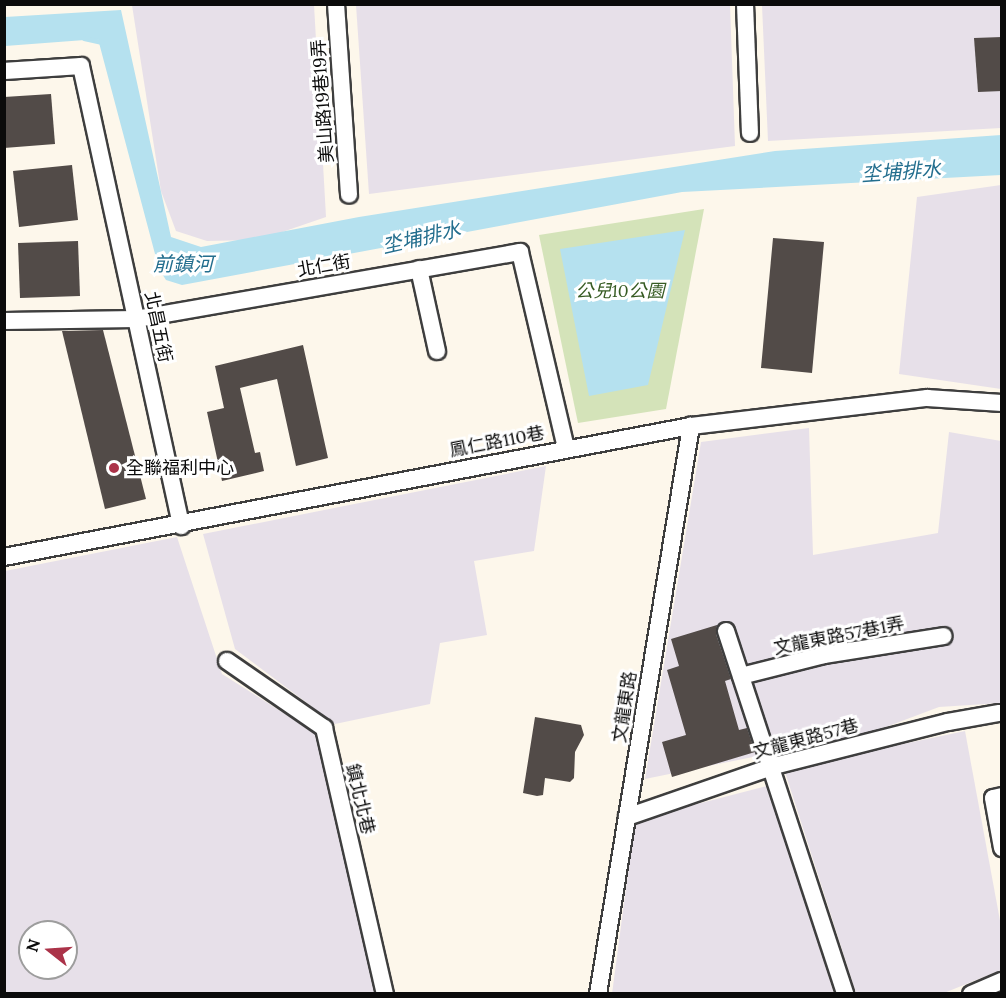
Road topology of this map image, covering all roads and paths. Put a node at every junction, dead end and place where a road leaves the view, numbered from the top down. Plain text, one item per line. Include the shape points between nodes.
1 (336, 4) edge
2 (745, 4) edge
3 (4, 71) edge
4 (750, 133) dead end
5 (350, 195) dead end
6 (420, 269) junction
7 (136, 319) junction
8 (4, 321) edge
9 (437, 351) dead end
10 (1002, 403) edge
11 (691, 426) junction
12 (566, 448) junction
13 (181, 526) junction
14 (4, 557) edge
15 (726, 631) dead end
16 (944, 636) dead end
17 (226, 661) dead end
18 (741, 676) junction
19 (999, 713) dead end
20 (774, 766) junction
21 (1002, 796) edge
22 (627, 817) junction
23 (1002, 848) edge
24 (1002, 981) edge
25 (385, 993) edge
26 (598, 993) edge
27 (845, 993) edge
28 (971, 993) edge

1 - 5 street, 美山路19巷19弄
2 - 4 street
3 - 7 street, 北昌五街 via 81,66
6 - 7 street, 北仁街
6 - 9 street
6 - 12 street, 北仁街 via 520,252
7 - 8 street, 北仁街
7 - 13 street, 北昌五街
10 - 11 street, 鳳仁路110巷 via 927,398
11 - 12 street, 鳳仁路110巷
11 - 22 street, 文龍東路
12 - 13 street, 鳳仁路110巷
13 - 14 street, 鳳仁路110巷
15 - 18 street
16 - 18 street, 文龍東路57巷1弄 via 824,655
17 - 25 street, 鎮北北巷 via 324,728
18 - 20 street
19 - 20 street, 文龍東路57巷
20 - 22 street, 文龍東路57巷
20 - 27 street
21 - 23 street via 993,798
22 - 26 street, 文龍東路
24 - 28 street

